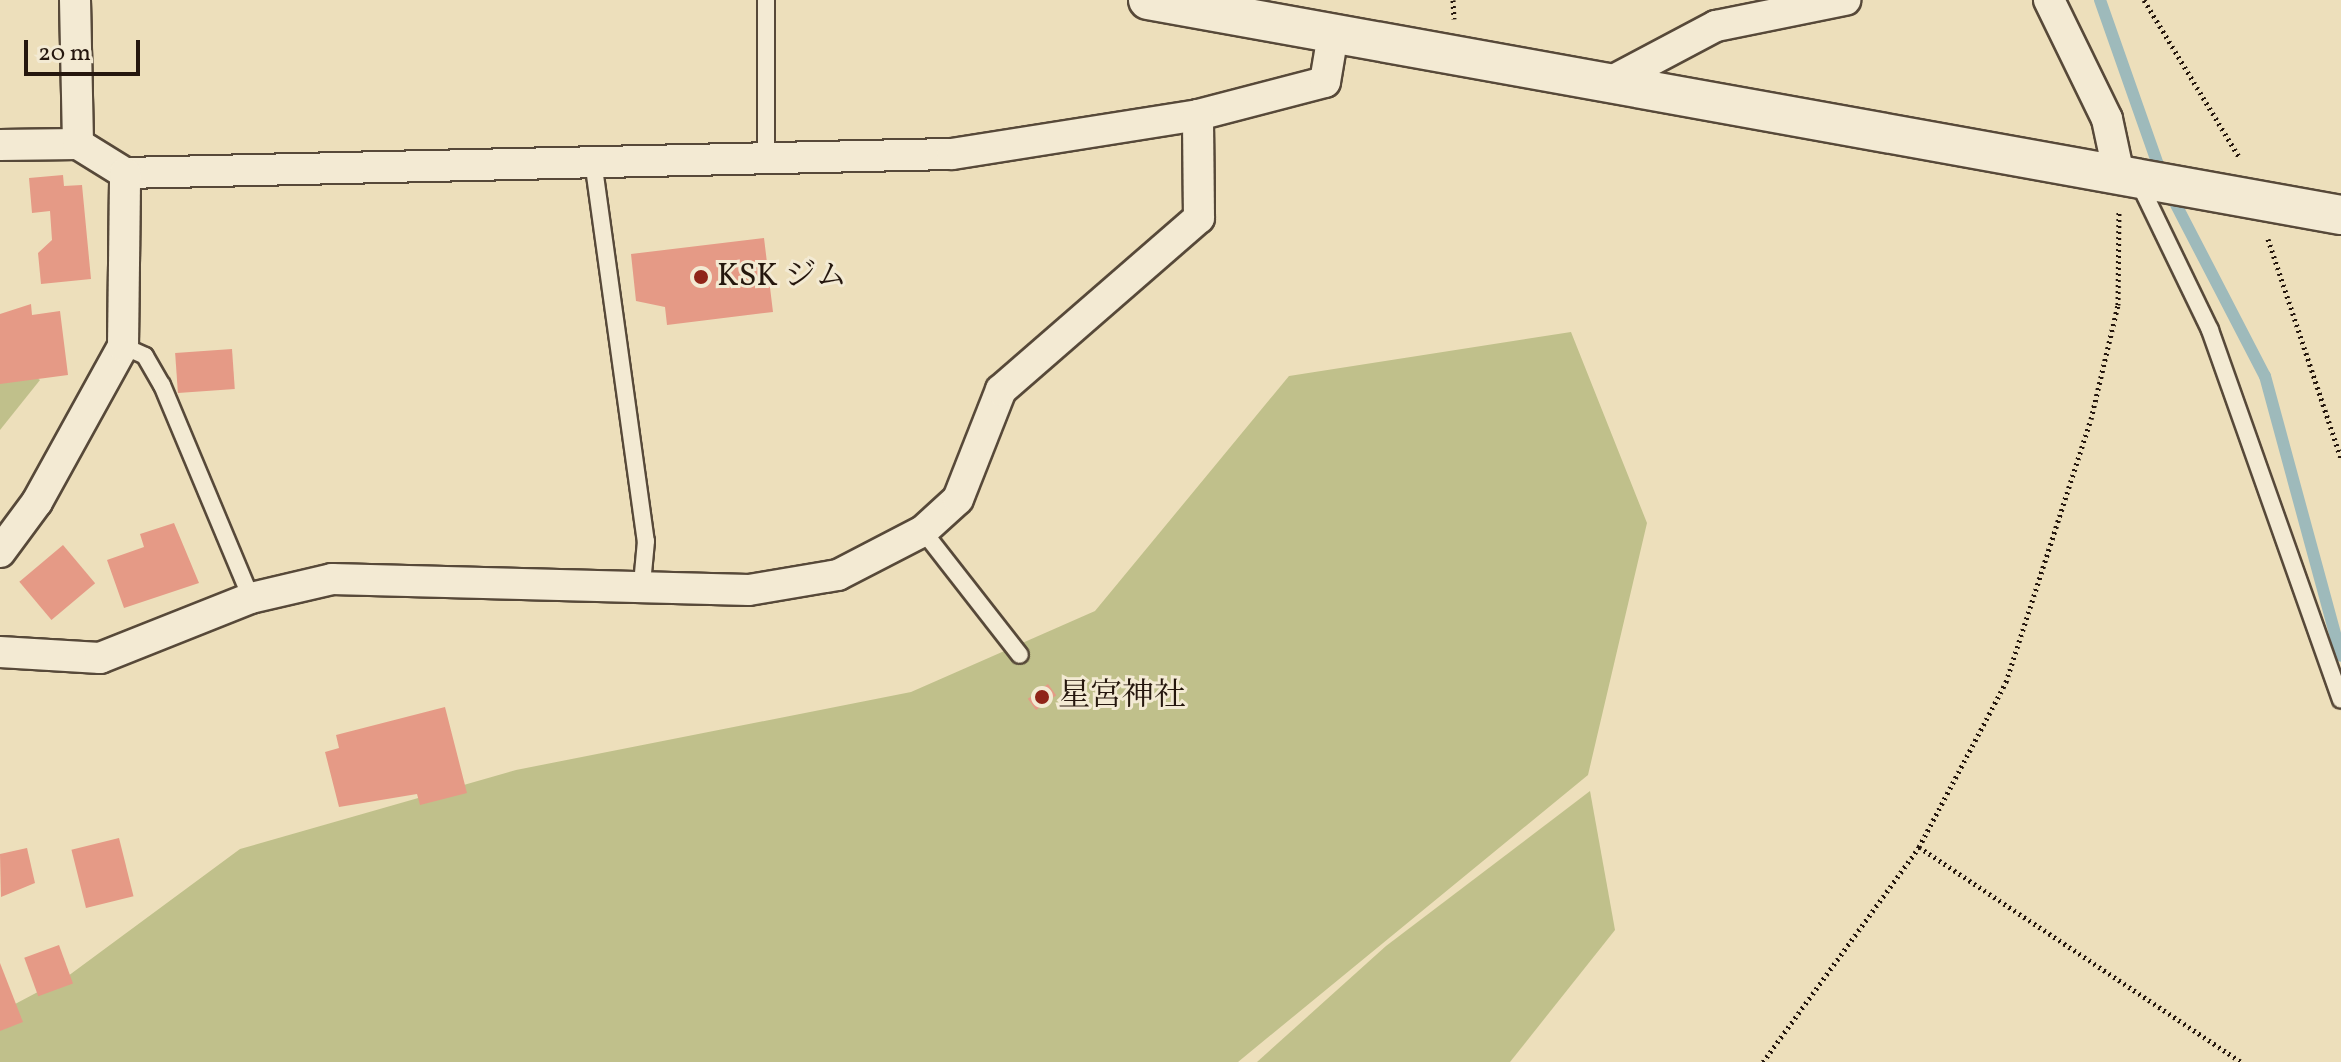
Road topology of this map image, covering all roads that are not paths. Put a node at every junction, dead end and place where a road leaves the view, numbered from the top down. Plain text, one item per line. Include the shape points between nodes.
1 (75, 0) edge
2 (766, 0) edge
3 (1148, 0) edge
4 (1845, 0) edge
5 (2049, 0) edge
6 (1333, 34) junction
7 (1612, 81) junction
8 (1198, 115) junction
9 (78, 144) junction
10 (0, 145) edge
11 (766, 162) junction
12 (594, 168) junction
13 (125, 173) junction
14 (2128, 176) junction
15 (2341, 215) edge
16 (123, 346) junction
17 (923, 531) junction
18 (0, 552) edge
19 (642, 584) junction
20 (251, 598) junction
21 (0, 652) edge
22 (1020, 655) dead end
23 (2341, 699) edge

1 - 9 street
2 - 11 lane
3 - 6 street
4 - 7 street via 1716,26
5 - 14 street via 2107,119
6 - 7 street
6 - 8 street via 1325,82
7 - 14 street
8 - 11 street via 952,154
8 - 17 street via 1199,218 1001,390 958,499
9 - 10 street
9 - 13 street
11 - 12 street
12 - 13 street
12 - 19 lane via 646,541
13 - 16 street
14 - 15 street
14 - 23 lane via 2210,330
16 - 18 street via 37,502
16 - 20 lane via 145,356 162,385
17 - 19 street via 838,575 749,590
17 - 22 lane
19 - 20 street via 332,579
20 - 21 street via 100,658

